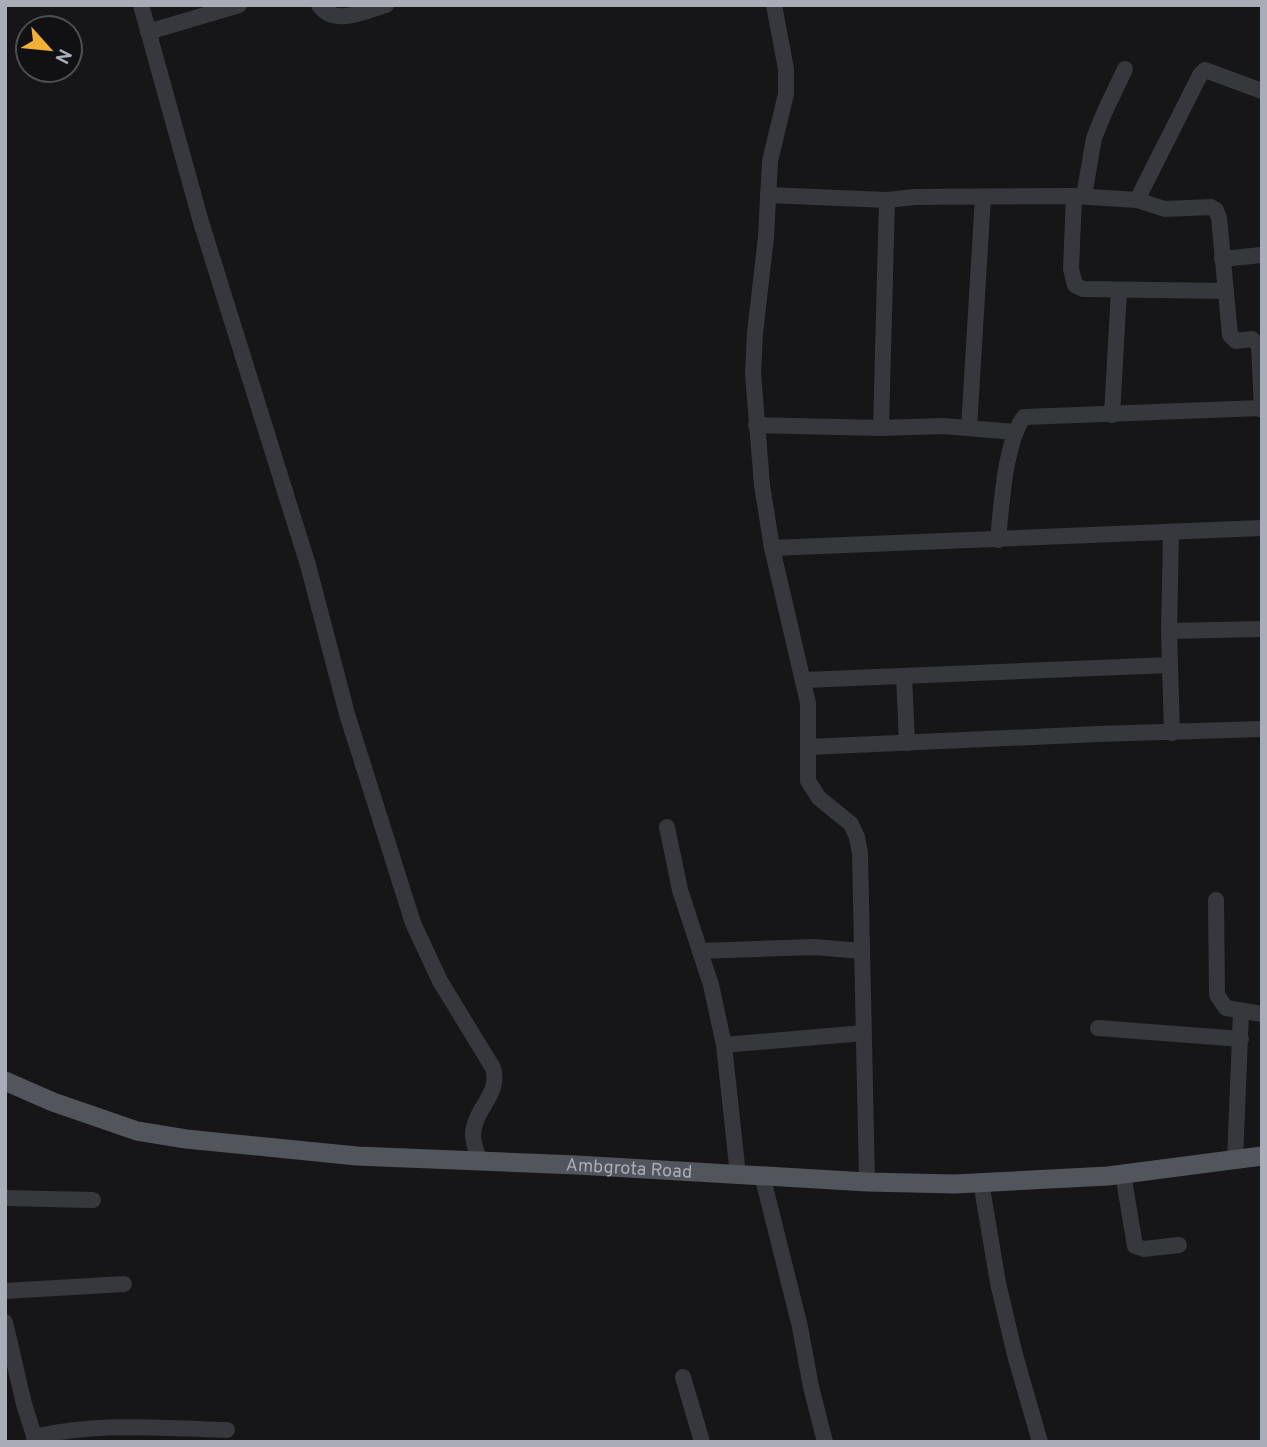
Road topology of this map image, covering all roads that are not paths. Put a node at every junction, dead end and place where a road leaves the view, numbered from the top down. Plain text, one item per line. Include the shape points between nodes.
1 (141, 5) edge
2 (239, 5) edge
3 (319, 5) edge
4 (386, 5) edge
5 (774, 5) edge
6 (148, 33) junction
7 (1125, 69) dead end
8 (1262, 91) edge
9 (768, 195) junction
10 (1079, 196) junction
11 (983, 197) junction
12 (887, 200) junction
13 (1137, 200) junction
14 (1262, 255) edge
15 (1222, 259) junction
16 (1119, 290) junction
17 (1225, 291) junction
18 (1262, 409) edge
19 (1112, 415) junction
20 (756, 425) junction
21 (881, 428) junction
22 (969, 428) junction
23 (1015, 432) junction
24 (1262, 528) edge
25 (1171, 533) junction
26 (998, 540) junction
27 (772, 548) junction
28 (1262, 629) edge
29 (1169, 631) junction
30 (1170, 665) junction
31 (904, 676) junction
32 (804, 680) junction
33 (1262, 729) edge
34 (1172, 733) junction
35 (906, 743) junction
36 (809, 747) junction
37 (667, 827) dead end
38 (1216, 900) dead end
39 (700, 951) junction
40 (861, 951) junction
41 (1241, 1012) junction
42 (1262, 1014) edge
43 (1098, 1028) dead end
44 (864, 1033) junction
45 (1241, 1039) junction
46 (724, 1045) junction
47 (5, 1081) edge
48 (1262, 1156) edge
49 (1235, 1160) junction
50 (480, 1162) junction
51 (1122, 1174) junction
52 (738, 1175) junction
53 (762, 1175) junction
54 (867, 1182) junction
55 (981, 1182) junction
56 (5, 1198) edge
57 (93, 1200) dead end
58 (1179, 1245) dead end
59 (124, 1284) dead end
60 (5, 1291) edge
61 (5, 1322) edge
62 (683, 1377) dead end
63 (228, 1430) dead end
64 (35, 1440) edge
65 (702, 1442) edge
66 (825, 1442) edge
67 (1040, 1442) edge

1 - 6 street
2 - 6 street
3 - 4 street via 330,16 340,17
5 - 9 street via 786,94
6 - 50 street via 347,714 413,923 440,981 493,1068 495,1085 473,1137
7 - 10 street via 1094,138
8 - 13 street via 1205,70
9 - 12 street
9 - 20 street via 755,333
10 - 11 street
10 - 13 street
10 - 16 street via 1071,278 1083,289
11 - 12 street
11 - 22 street
12 - 21 street
13 - 15 street via 1165,209 1216,210
14 - 15 street
15 - 17 street
16 - 17 street
16 - 19 street
17 - 18 street via 1232,339 1252,339 1259,345
18 - 19 street
19 - 23 street via 1030,415
20 - 21 street
20 - 27 street
21 - 22 street
22 - 23 street
23 - 26 street
24 - 25 street
25 - 26 street
25 - 29 street
26 - 27 street
27 - 32 street
28 - 29 street
29 - 30 street
30 - 31 street
30 - 34 street
31 - 32 street
31 - 35 street
32 - 36 street
33 - 34 street
34 - 35 street
35 - 36 street
36 - 40 street via 807,770 812,790 851,824 857,837
37 - 39 street via 680,890
38 - 41 street via 1217,995 1226,1008
39 - 40 street via 802,947
39 - 46 street
40 - 44 street
41 - 42 street
41 - 45 street
43 - 45 street
44 - 46 street
44 - 54 street
45 - 49 street
46 - 52 street
47 - 50 main road, Ambgrota Road via 87,1116 152,1134 357,1156
48 - 49 main road, Ambgrota Road
49 - 51 main road, Ambgrota Road
50 - 52 main road, Ambgrota Road
51 - 55 main road, Ambgrota Road
51 - 58 street via 1135,1246
52 - 53 main road, Ambgrota Road
53 - 54 main road, Ambgrota Road
53 - 66 street
54 - 55 main road, Ambgrota Road
55 - 67 street via 998,1283
56 - 57 street
59 - 60 street
61 - 64 street
62 - 65 street
63 - 64 street via 122,1428 53,1433

